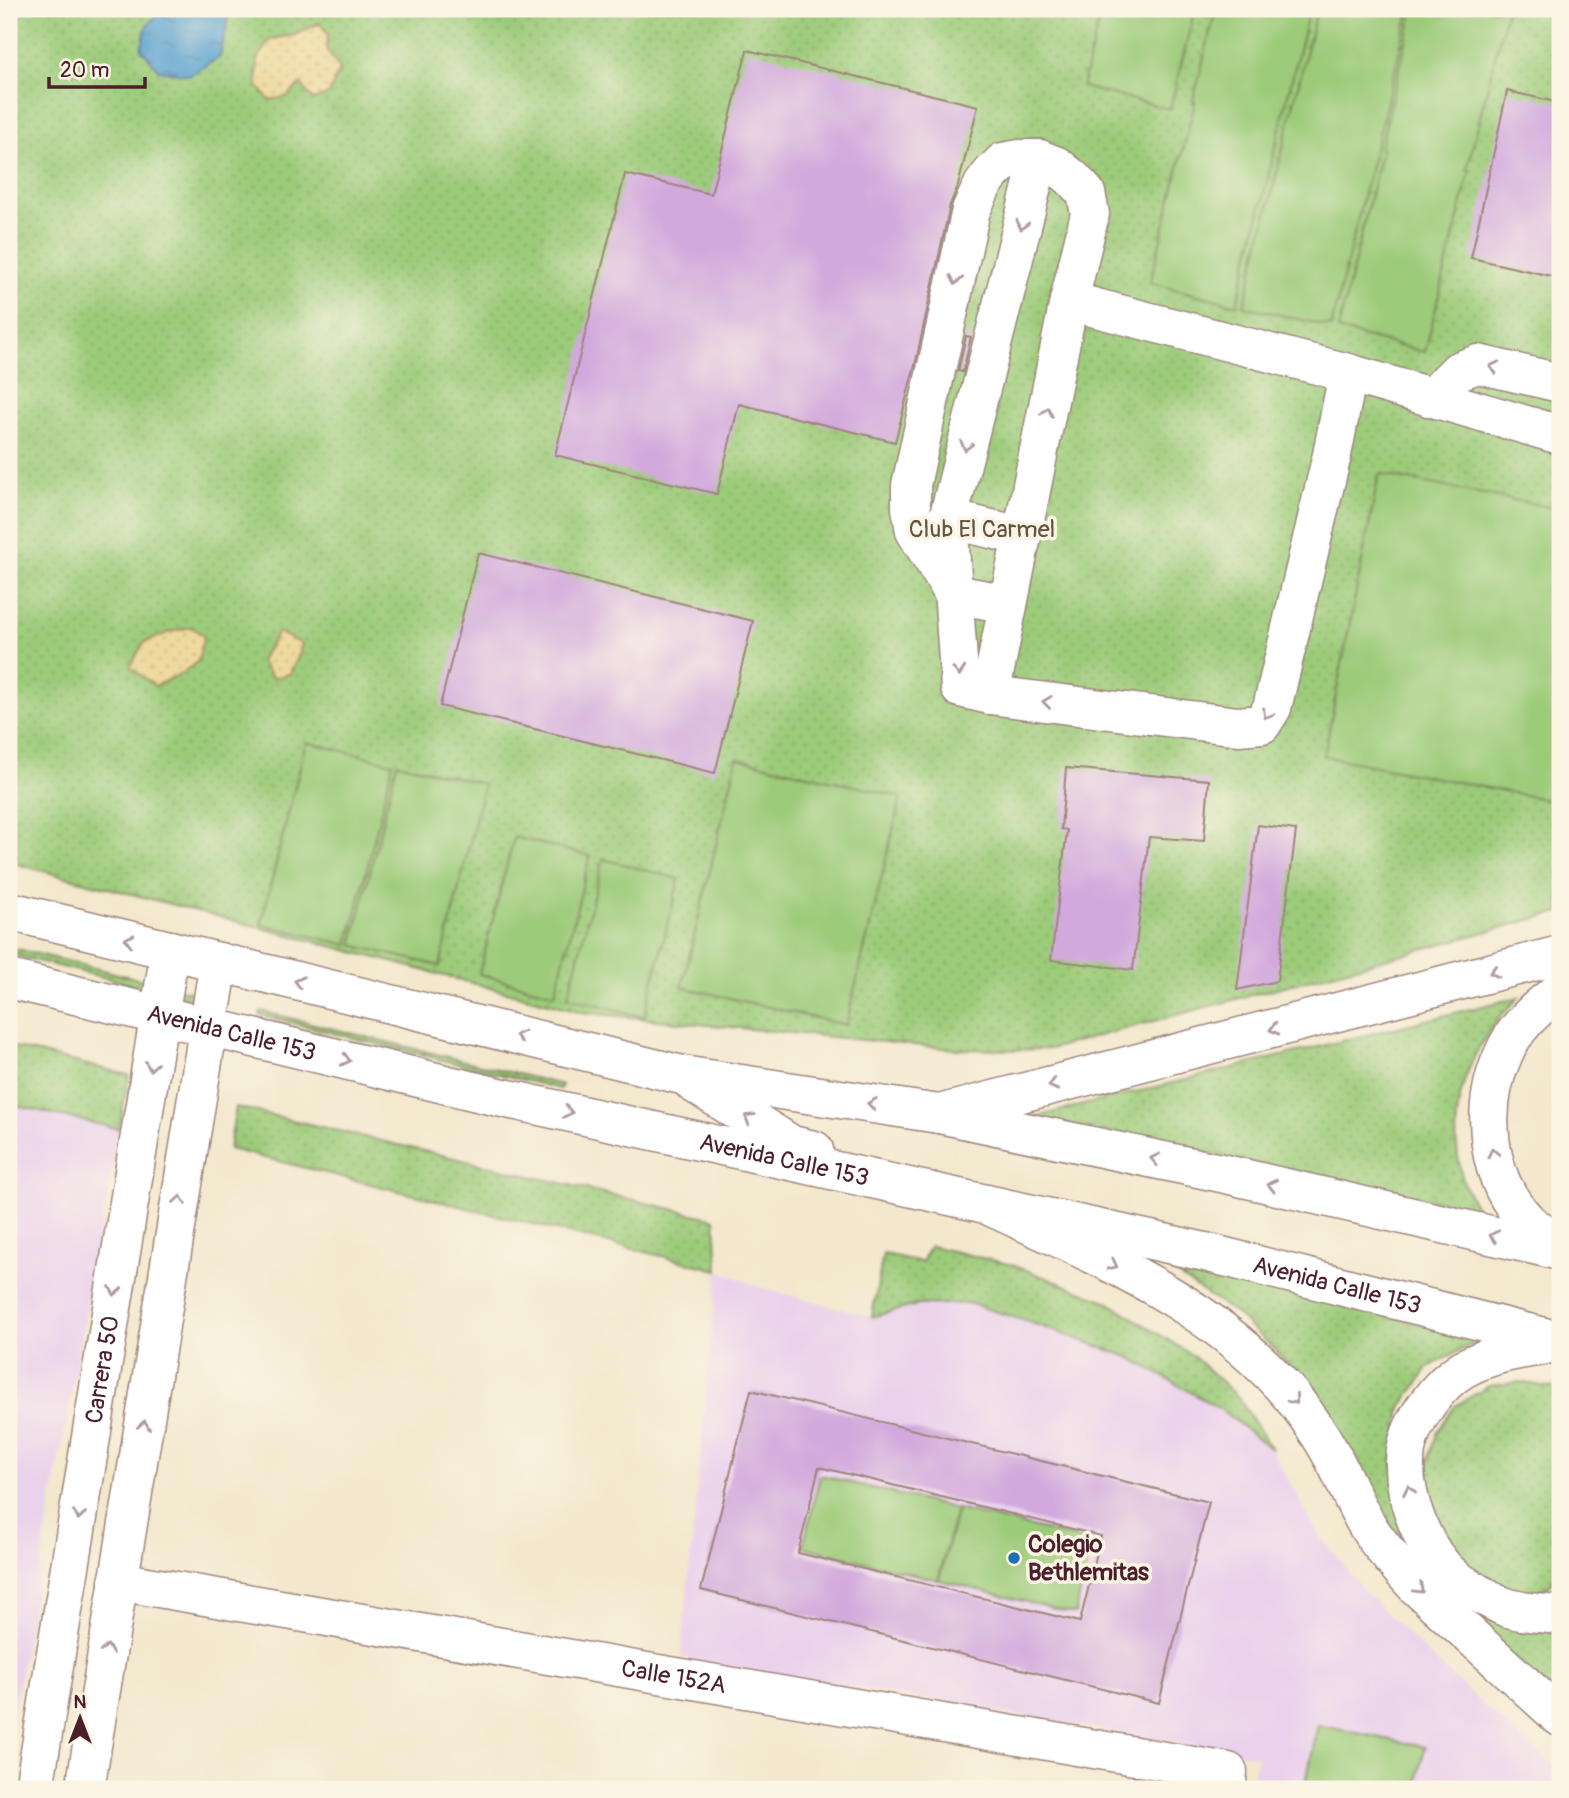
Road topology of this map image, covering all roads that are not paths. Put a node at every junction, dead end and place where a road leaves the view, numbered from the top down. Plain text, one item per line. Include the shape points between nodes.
1 (1039, 159) junction
2 (1069, 301) junction
3 (1348, 373) junction
4 (1560, 383) edge
5 (1431, 398) junction
6 (1560, 435) edge
7 (948, 519) junction
8 (1022, 536) junction
9 (954, 594) junction
10 (1008, 604) junction
11 (990, 695) junction
12 (9, 911) edge
13 (170, 950) junction
14 (1560, 956) edge
15 (219, 962) junction
16 (9, 979) edge
17 (1560, 991) edge
18 (159, 1015) junction
19 (209, 1027) junction
20 (682, 1075) junction
21 (939, 1114) junction
22 (985, 1204) junction
23 (1207, 1241) junction
24 (1560, 1244) edge
25 (1560, 1251) edge
26 (1560, 1317) edge
27 (1560, 1343) edge
28 (118, 1581) junction
29 (1560, 1615) edge
30 (1560, 1717) edge
31 (1227, 1780) edge
32 (34, 1789) edge
33 (85, 1789) edge

1 - 2 main road via 1057,166 1086,193 1090,214
1 -> 7 main road
1 -> 9 main road via 1003,162 983,185 971,210 911,485 915,531
2 - 3 main road
8 -> 2 main road
3 - 5 main road
3 -> 11 main road via 1272,708 1262,724 1238,726
4 -> 5 main road via 1478,364 1458,371
5 - 6 main road
7 - 8 main road
7 - 9 main road
8 - 10 main road
9 - 10 main road
9 -> 11 main road via 960,688
10 - 11 main road
13 -> 12 main road, Avenida Calle 153
13 - 15 main road, Avenida Calle 153
13 - 18 main road, Carrera 50
14 -> 21 main road
15 - 19 main road, Carrera 50
20 -> 15 main road, Avenida Calle 153
16 - 18 main road, Avenida Calle 153
24 -> 17 main road via 1530,1223 1512,1201 1499,1175 1489,1113 1493,1082 1504,1052 1521,1026
18 - 19 main road, Avenida Calle 153
18 -> 32 main road, Carrera 50
19 -> 22 main road, Avenida Calle 153 via 494,1096
28 -> 19 main road, Carrera 50
21 -> 20 main road, Avenida Calle 153
23 -> 20 main road, Avenida Calle 153 via 792,1146
25 -> 21 main road, Avenida Calle 153
22 - 23 main road, Avenida Calle 153
22 -> 30 main road via 1158,1288 1203,1316 1266,1368 1329,1450 1371,1532 1396,1564
23 - 26 main road, Avenida Calle 153
23 - 27 main road, Avenida Calle 153
29 -> 27 main road via 1502,1606 1456,1579 1424,1539 1406,1479 1406,1449 1436,1392 1462,1370 1492,1356
28 - 31 main road, Calle 152A
33 -> 28 main road, Carrera 50

